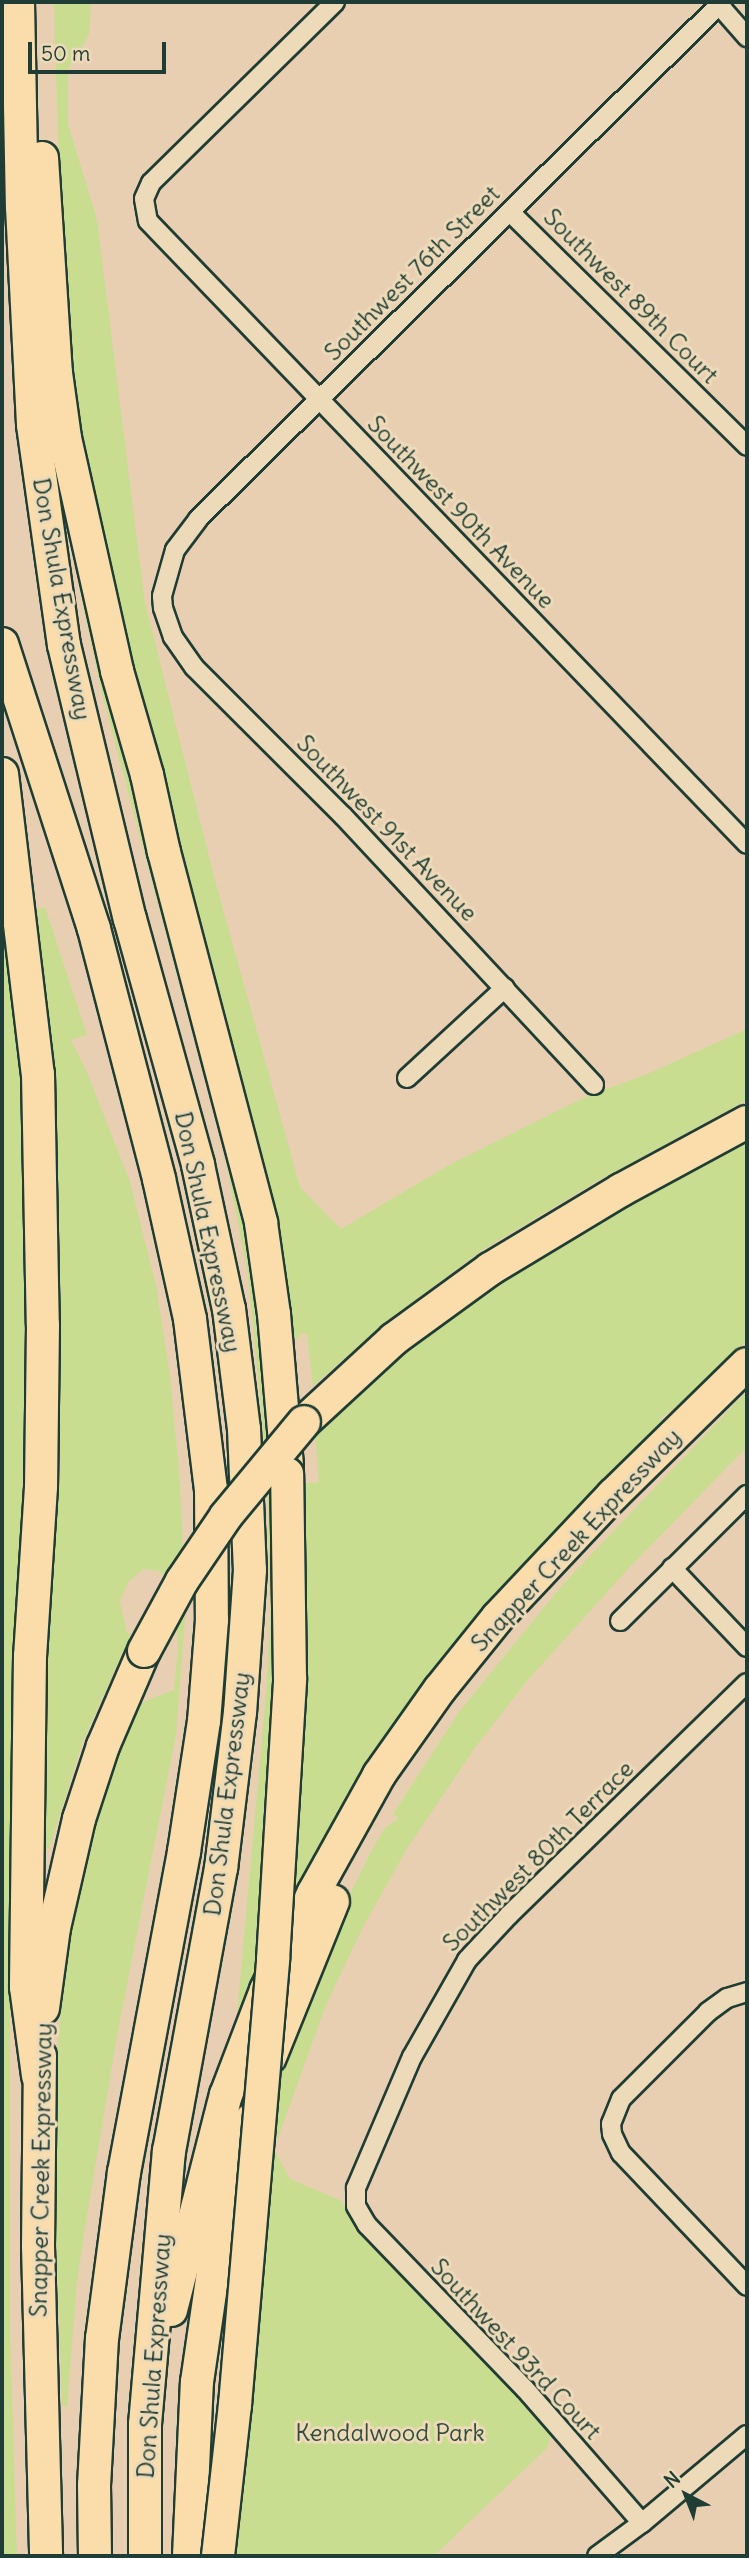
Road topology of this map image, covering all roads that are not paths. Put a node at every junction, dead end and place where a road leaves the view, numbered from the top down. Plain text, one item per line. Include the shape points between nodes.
1 (18, 2) edge
2 (36, 2) edge
3 (335, 2) edge
4 (715, 5) edge
5 (747, 37) edge
6 (510, 212) junction
7 (318, 400) junction
8 (747, 446) edge
9 (162, 596) joint
10 (2, 644) edge
11 (2, 774) edge
12 (747, 844) edge
13 (505, 988) junction
14 (407, 1078) dead end
15 (594, 1084) dead end
16 (747, 1122) edge
17 (747, 1364) edge
18 (747, 1495) edge
19 (671, 1568) junction
20 (620, 1620) dead end
21 (747, 1647) edge
22 (747, 1683) edge
23 (379, 1775) junction
24 (747, 1992) edge
25 (38, 2076) junction
26 (356, 2206) joint
27 (747, 2286) edge
28 (145, 2424) junction
29 (747, 2435) edge
30 (642, 2523) junction
31 (46, 2556) edge
32 (95, 2556) edge
33 (145, 2556) edge
34 (189, 2556) edge
35 (218, 2556) edge
36 (597, 2556) edge

1 - 28 highway, Don Shula Expressway via 33,425 64,645 130,919 198,1166 229,1309 244,1429 250,1570 240,1712 221,1868 169,2150
2 - 35 highway, bridge via 43,192 65,439 117,671 261,1223 274,1314 287,1474 290,1679 273,1960
3 - 7 street, Southwest 90th Avenue via 155,177 145,193 144,210 156,233
4 - 5 street
4 - 6 street, Southwest 76th Street
6 - 7 street, Southwest 76th Street
6 - 8 street, Southwest 89th Court
7 - 9 street, Southwest 76th Street via 191,526 175,550
7 - 12 street, Southwest 90th Avenue
9 - 13 street, Southwest 91st Avenue via 173,637 194,667 344,816
10 - 32 highway, Don Shula Expressway via 94,929 159,1178 190,1319 211,1489 212,1609 204,1721 124,2172 104,2324 94,2485
11 - 25 highway via 38,1074 43,1352 41,1487 30,1656 26,1987
13 - 14 street
13 - 15 street, Southwest 91st Avenue
16 - 25 highway, Snapper Creek Expressway, bridge via 578,1214 489,1269 394,1339 304,1422 226,1516 182,1581 144,1651 99,1756 69,1853 48,1969
17 - 23 highway, Snapper Creek Expressway via 613,1495 498,1617
18 - 19 street
19 - 20 street
19 - 21 street
22 - 26 street, Southwest 80th Terrace via 467,1960 393,2099 356,2188
23 - 28 highway, Snapper Creek Expressway via 266,1990 226,2095
23 - 34 highway via 352,1858 262,2078 233,2187 213,2272 197,2382
24 - 27 street via 727,1998 708,2012 632,2087 613,2113 612,2134 621,2153
25 - 31 highway, Snapper Creek Expressway
26 - 30 street, Southwest 93rd Court via 367,2225 525,2389
28 - 33 highway, Don Shula Expressway
29 - 30 street
30 - 36 street

